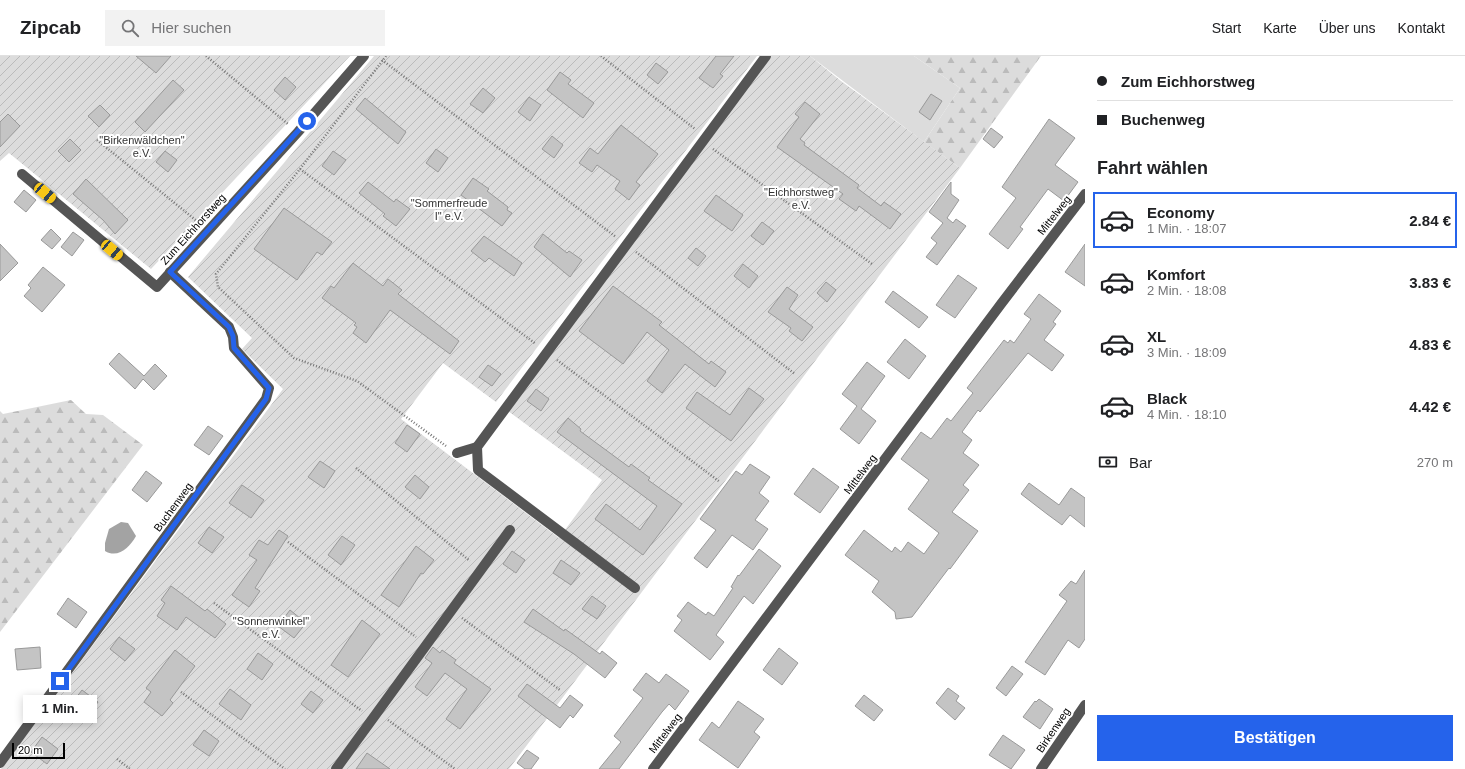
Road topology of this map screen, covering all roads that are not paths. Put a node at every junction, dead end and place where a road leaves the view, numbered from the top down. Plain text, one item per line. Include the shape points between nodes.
1 (364, 56) edge
2 (766, 56) edge
3 (22, 174) dead end
4 (1085, 194) edge
5 (170, 272) junction
6 (477, 447) junction
7 (457, 453) road end
8 (510, 530) dead end
9 (635, 588) dead end
10 (1085, 705) edge
11 (0, 763) edge
12 (336, 769) edge
13 (653, 769) edge
14 (1041, 769) edge

1 - 5 street, Zum Eichhorstweg
2 - 6 street
3 - 5 street, Zum Eichhorstweg via 157,287
4 - 13 street, Mittelweg
5 - 11 street, Buchenweg via 229,327 234,348 269,388 266,399
6 - 7 street
6 - 9 street via 478,470
8 - 12 street
10 - 14 street, Birkenweg

